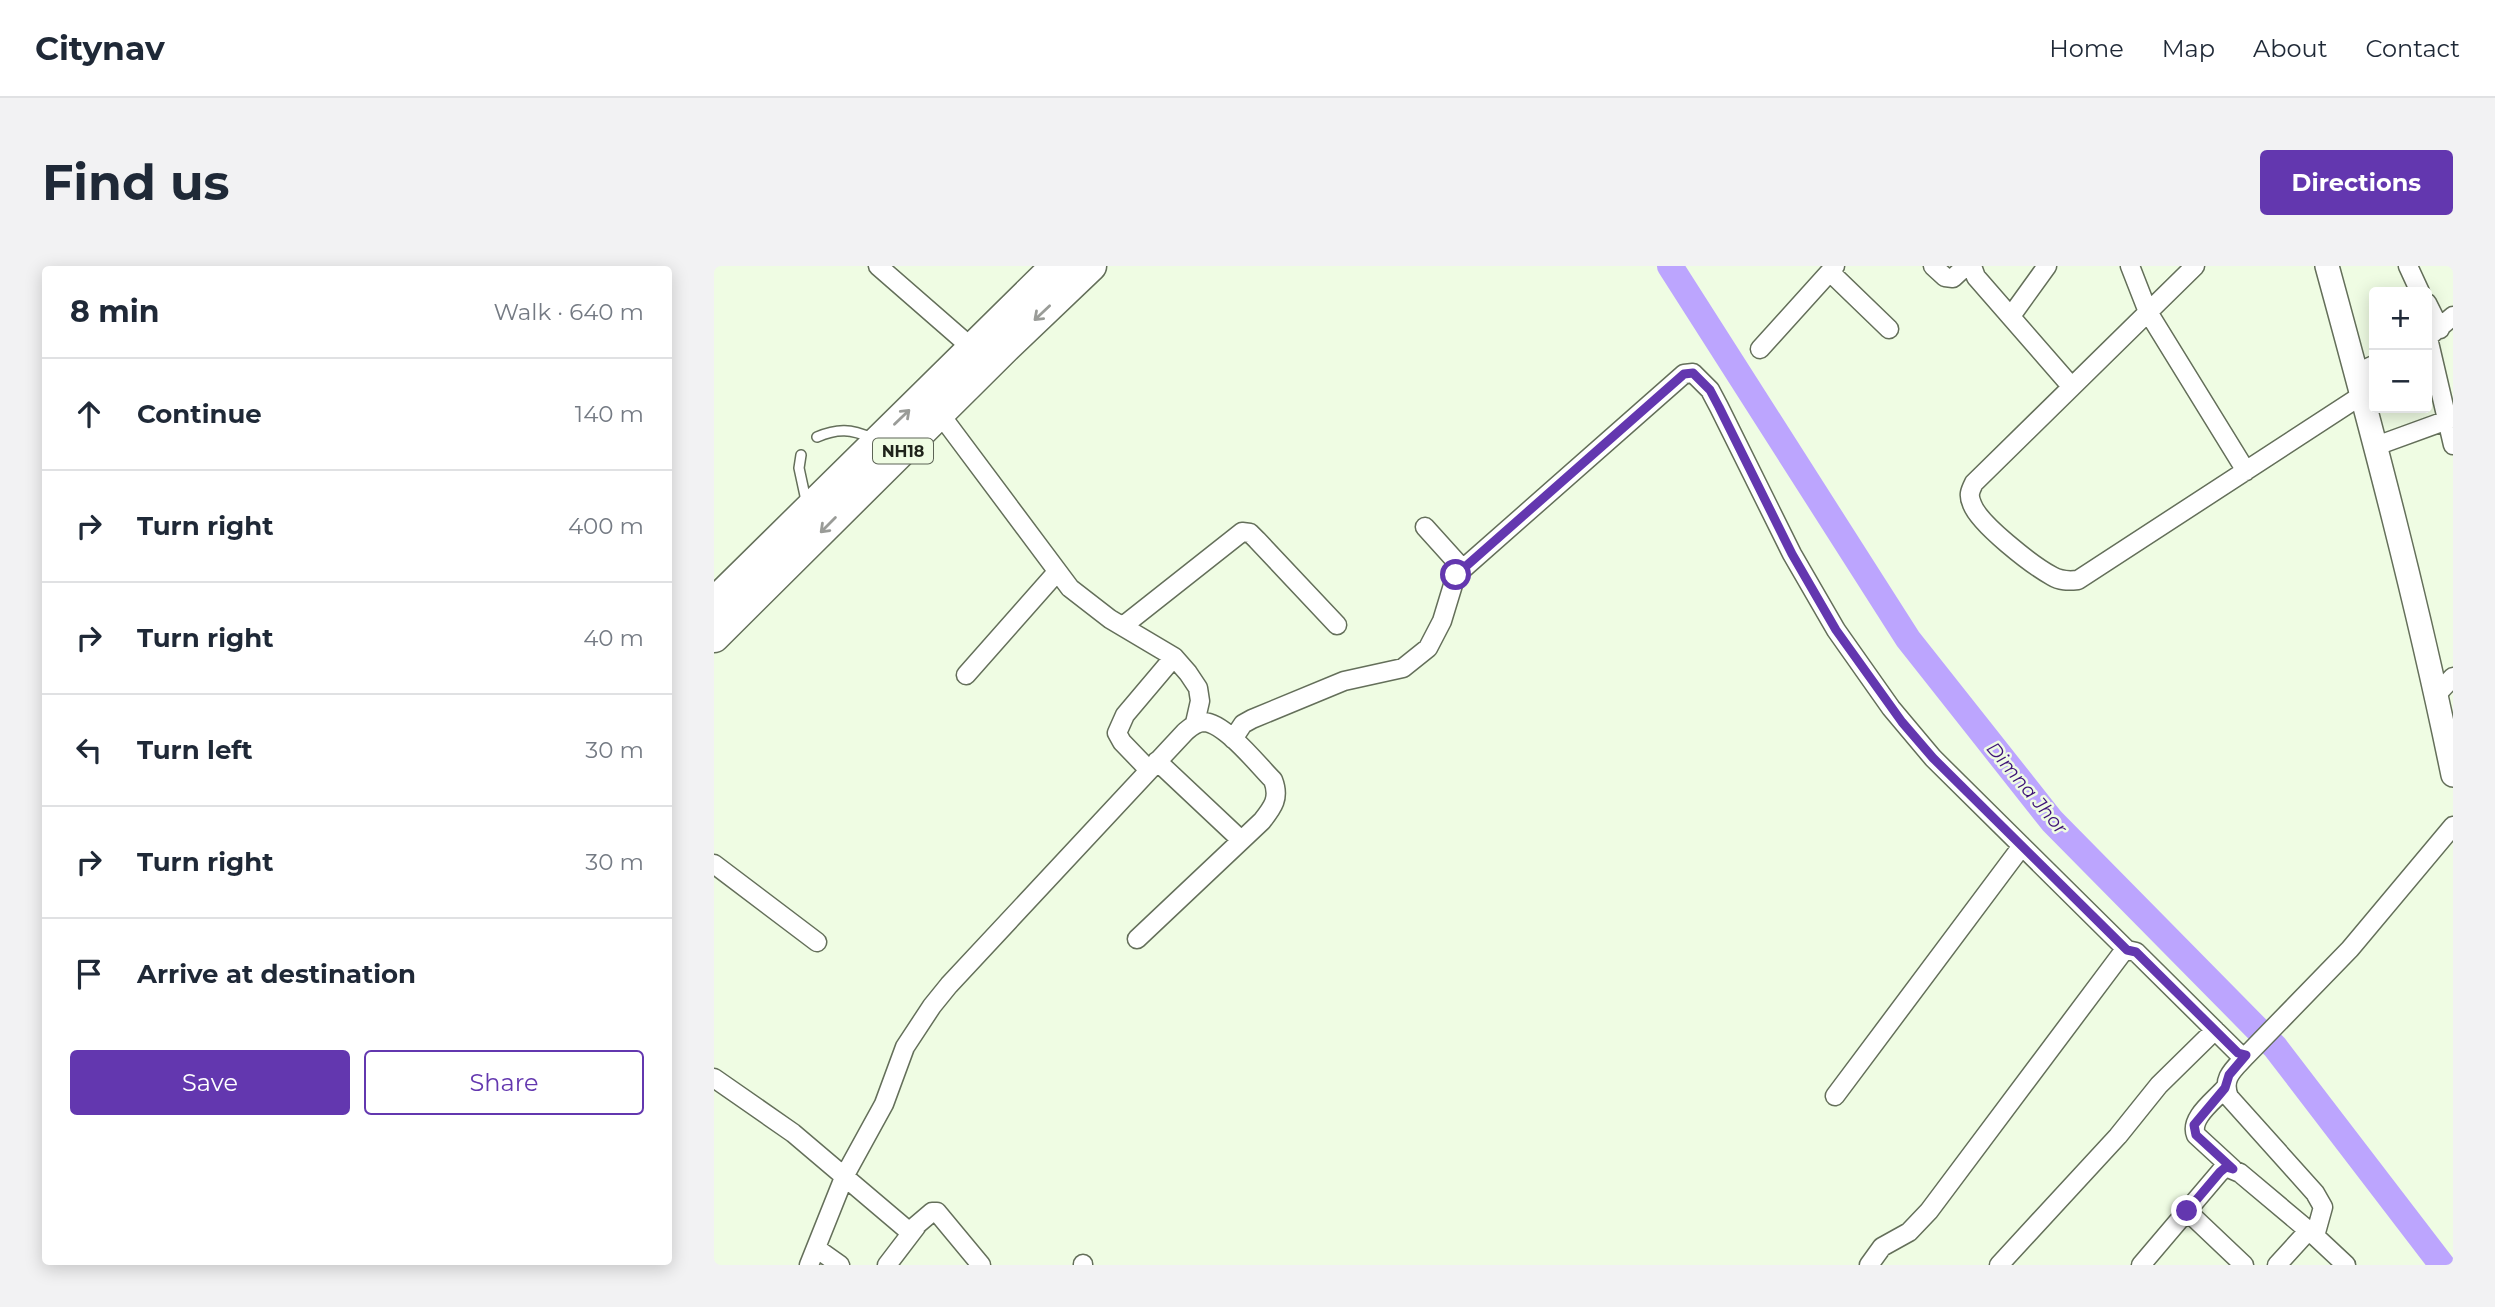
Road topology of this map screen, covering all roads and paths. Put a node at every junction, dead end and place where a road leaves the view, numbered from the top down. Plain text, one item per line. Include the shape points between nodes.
1 (878, 266) edge
2 (1056, 266) edge
3 (1091, 266) edge
4 (1933, 266) edge
5 (1966, 266) edge
6 (1972, 266) edge
7 (2047, 266) edge
8 (2130, 266) edge
9 (2195, 266) edge
10 (2327, 266) edge
11 (2408, 266) edge
12 (1833, 269) edge
13 (2418, 287) edge
14 (2148, 312) junction
15 (2011, 316) junction
16 (2453, 316) edge
17 (1889, 329) dead end
18 (2432, 334) edge
19 (2432, 339) edge
20 (972, 348) junction
21 (1760, 349) dead end
22 (2364, 378) edge
23 (2071, 386) junction
24 (940, 414) junction
25 (2451, 420) edge
26 (817, 437) dead end
27 (878, 441) junction
28 (2453, 445) edge
29 (2376, 446) junction
30 (801, 455) dead end
31 (2246, 471) junction
32 (852, 483) junction
33 (808, 510) junction
34 (1425, 527) dead end
35 (1462, 568) junction
36 (1057, 572) junction
37 (714, 603) edge
38 (1337, 625) dead end
39 (1123, 626) junction
40 (714, 637) edge
41 (1174, 657) junction
42 (966, 675) dead end
43 (2453, 677) edge
44 (2437, 694) junction
45 (1195, 723) junction
46 (1233, 739) junction
47 (1153, 765) junction
48 (2453, 775) edge
49 (2453, 826) edge
50 (1241, 840) junction
51 (2022, 846) junction
52 (714, 864) edge
53 (1137, 939) dead end
54 (817, 942) dead end
55 (2127, 950) junction
56 (2215, 1030) junction
57 (2252, 1050) junction
58 (714, 1078) edge
59 (2225, 1088) junction
60 (1835, 1096) dead end
61 (2233, 1169) junction
62 (845, 1175) junction
63 (2187, 1211) junction
64 (916, 1227) junction
65 (2312, 1233) junction
66 (816, 1248) junction
67 (809, 1265) edge
68 (840, 1265) edge
69 (887, 1265) edge
70 (981, 1265) edge
71 (1869, 1265) edge
72 (1999, 1265) edge
73 (2141, 1265) edge
74 (2244, 1265) edge
75 (2277, 1265) edge
76 (2346, 1265) edge

1 - 20 street
2 - 20 highway, NH18
3 -> 24 highway, NH18
4 - 5 street via 1953,278
6 - 15 street via 1976,277
7 - 15 street
8 - 14 street
9 - 14 street
10 - 22 street
11 - 13 street
12 - 17 street
12 - 21 street
14 - 23 street
14 - 31 street
15 - 23 street
16 - 18 street
19 - 25 street
27 -> 20 highway, NH18
22 - 29 street
22 - 31 street
23 - 31 street via 1987,468 1969,494 1983,523 2053,577 2078,580
24 - 32 highway, NH18
24 - 36 street
25 - 28 street
25 - 29 street
26 - 27 lane via 842,429
27 - 32 highway, NH18
29 - 44 street
30 - 33 lane via 799,468
32 - 33 highway, NH18
32 -> 40 highway, NH18
33 - 37 highway, NH18
34 - 35 street
35 - 46 street via 1428,648 1403,668 1344,681 1252,719
35 - 51 street via 1684,374 1693,373 1710,390 1792,554 1836,630 1913,736
36 - 39 street via 1089,604
36 - 42 street
38 - 39 street via 1250,533 1242,532
39 - 41 street
41 - 45 street via 1198,688
41 - 47 street via 1125,715 1116,733
43 - 44 street
44 - 48 street
45 - 46 street via 1216,725
45 - 47 street
46 - 50 street via 1277,789 1272,809
47 - 50 street
47 - 62 street via 932,1006 905,1047 884,1104
49 - 57 street via 2350,949
50 - 53 street
51 - 55 street
51 - 60 street
52 - 54 street
55 - 56 street via 2136,952
55 - 71 street via 1929,1211 1909,1232 1882,1247
56 - 57 street via 2240,1055
56 - 72 street
57 - 59 street via 2229,1075
58 - 62 street
59 - 61 street via 2197,1119 2194,1130
59 - 65 street via 2319,1200 2322,1214
61 - 63 street via 2226,1167 2220,1172
61 - 65 street
62 - 64 street via 902,1226
62 - 66 street
63 - 73 street
63 - 74 street
64 - 69 street
64 - 70 street via 937,1212
65 - 75 street
65 - 76 street
66 - 67 street
66 - 68 street

